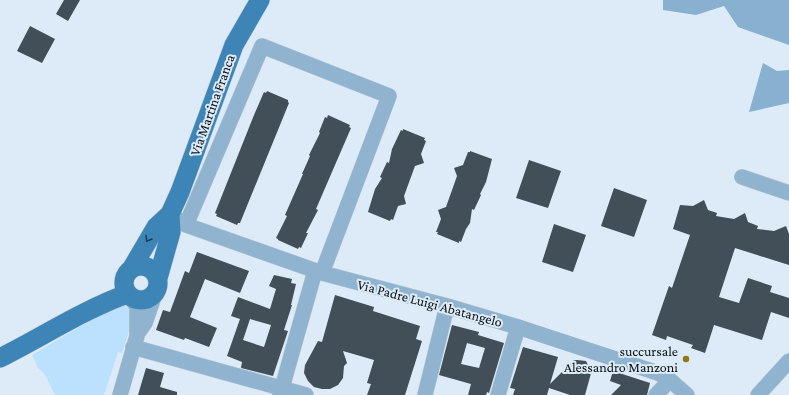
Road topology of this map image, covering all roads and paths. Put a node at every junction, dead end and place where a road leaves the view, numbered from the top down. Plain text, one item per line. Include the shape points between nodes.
1 (260, 0) edge
2 (742, 177) dead end
3 (789, 193) edge
4 (170, 214) junction
5 (186, 225) junction
6 (128, 272) junction
7 (319, 272) junction
8 (156, 286) junction
9 (129, 296) junction
10 (447, 306) junction
11 (74, 319) junction
12 (518, 327) junction
13 (135, 342) junction
14 (0, 358) edge
15 (789, 360) edge
16 (670, 380) junction
17 (281, 391) edge
18 (120, 395) edge
19 (306, 395) edge
20 (425, 395) edge
21 (498, 395) edge
22 (656, 395) edge
23 (687, 395) edge
24 (758, 395) edge

1 - 4 main road, Via Martina Franca via 234,45
2 - 3 street
4 - 5 street, Via Padre Luigi Abatangelo
4 -> 6 main road, Via Martina Franca via 156,227
4 - 8 main road, Via Martina Franca via 171,232
5 - 7 street, Via Padre Luigi Abatangelo
5 - 7 street via 262,46 388,96
6 - 8 main road via 137,266 147,267 155,274
6 - 9 main road via 123,285
6 - 11 main road, Via Martina Franca
7 - 10 street, Via Padre Luigi Abatangelo
7 - 17 street
8 - 9 main road via 151,298 141,301
8 - 13 street via 145,324
9 - 11 main road, Via Martina Franca via 114,299
9 - 13 street via 137,307
10 - 12 street, Via Padre Luigi Abatangelo
10 - 20 street
11 - 14 main road, Via Martina Franca
12 - 16 street, Via Padre Luigi Abatangelo via 658,373
12 - 21 street
13 - 17 street
13 - 18 street
15 - 24 street
16 - 22 street
16 - 23 street, Via Padre Luigi Abatangelo
17 - 19 street

